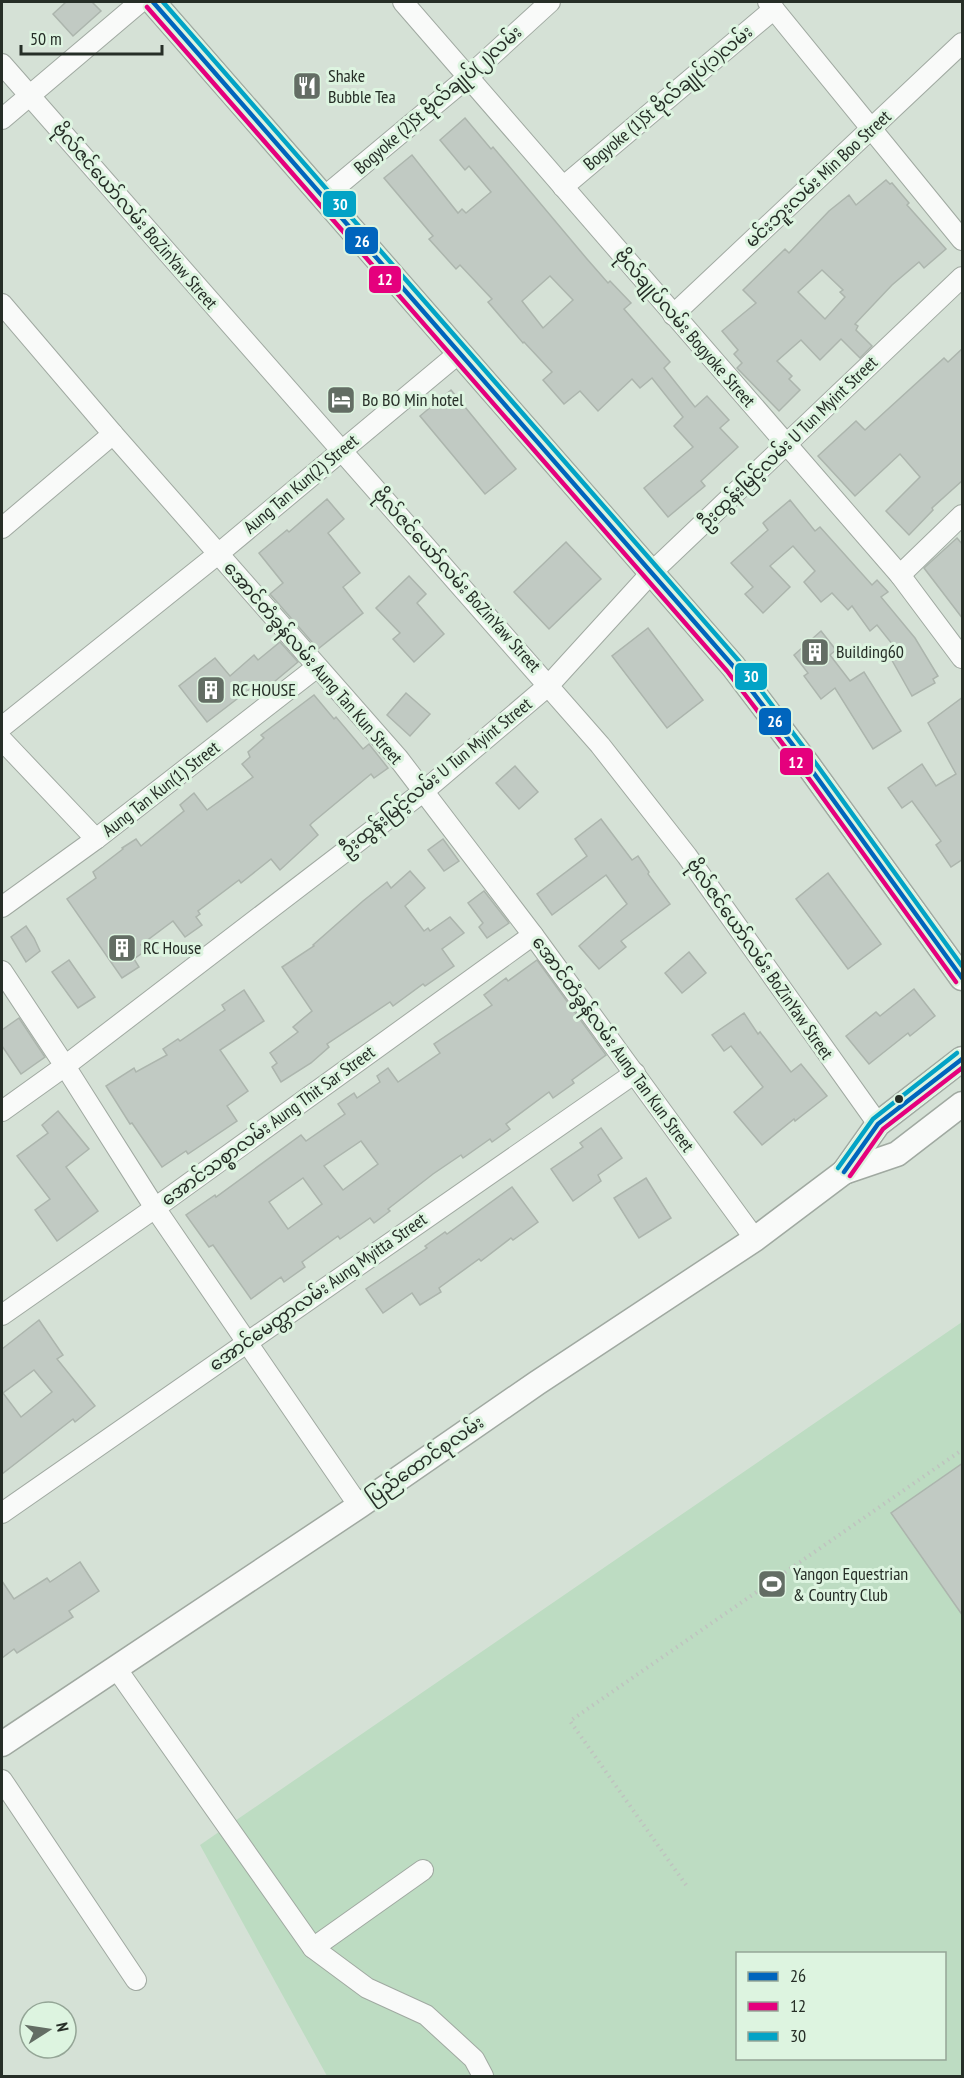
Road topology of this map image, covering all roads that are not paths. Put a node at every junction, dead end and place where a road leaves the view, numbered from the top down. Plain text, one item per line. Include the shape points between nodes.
1 (140, 2) edge
2 (153, 2) edge
3 (403, 2) edge
4 (550, 2) edge
5 (771, 5) edge
6 (963, 43) edge
7 (2, 64) edge
8 (468, 77) junction
9 (29, 96) junction
10 (2, 119) edge
11 (871, 129) junction
12 (563, 187) junction
13 (324, 197) junction
14 (963, 240) edge
15 (963, 277) edge
16 (4, 312) edge
17 (673, 315) junction
18 (459, 353) junction
19 (113, 434) junction
20 (787, 444) junction
21 (341, 450) junction
22 (963, 515) edge
23 (2, 528) edge
24 (218, 554) junction
25 (652, 572) junction
26 (900, 575) junction
27 (963, 658) edge
28 (318, 667) junction
29 (549, 685) junction
30 (2, 727) edge
31 (2, 740) edge
32 (424, 791) junction
33 (96, 839) junction
34 (2, 907) edge
35 (533, 935) junction
36 (2, 971) edge
37 (963, 978) edge
38 (962, 1058) edge
39 (65, 1066) junction
40 (635, 1073) junction
41 (963, 1104) edge
42 (2, 1111) edge
43 (878, 1124) junction
44 (844, 1172) junction
45 (155, 1208) junction
46 (755, 1239) junction
47 (2, 1315) edge
48 (245, 1342) junction
49 (359, 1506) junction
50 (2, 1513) edge
51 (116, 1668) junction
52 (2, 1744) edge
53 (2, 1780) edge
54 (423, 1870) dead end
55 (313, 1948) junction
56 (136, 1980) dead end
57 (483, 2076) edge

1 - 9 street
2 - 13 main road
3 - 8 street, ဗိုလ်ချုပ်လမ်း Bogyoke Street
4 - 8 street, Bogyoke (2)St ဗိုလ်ချုပ်(၂)လမ်း
5 - 11 street
5 - 12 street, Bogyoke (1)St ဗိုလ်ချုပ်(၁)လမ်း
6 - 11 street, မင်းဘူးလမ်း Min Boo Street
7 - 9 street, ဗိုလ်ဇင်ယော်လမ်း BoZinYaw Street
8 - 12 street, ဗိုလ်ချုပ်လမ်း Bogyoke Street
8 - 13 street, Bogyoke (2)St ဗိုလ်ချုပ်(၂)လမ်း
9 - 10 street
9 - 21 street, ဗိုလ်ဇင်ယော်လမ်း BoZinYaw Street
11 - 14 street
11 - 17 street, မင်းဘူးလမ်း Min Boo Street
12 - 17 street, ဗိုလ်ချုပ်လမ်း Bogyoke Street
13 - 18 main road
15 - 20 street, ဦးထွန်းမြင့်လမ်း U Tun Myint Street
16 - 19 street, အောင်တံခွန်လမ်း Aung Tan Kun Street
17 - 20 street, ဗိုလ်ချုပ်လမ်း Bogyoke Street
18 - 21 street, Aung Tan Kun(2) Street
18 - 25 main road
19 - 23 street
19 - 24 street, အောင်တံခွန်လမ်း Aung Tan Kun Street
20 - 25 street, ဦးထွန်းမြင့်လမ်း U Tun Myint Street
20 - 26 street, ဗိုလ်ချုပ်လမ်း Bogyoke Street
21 - 24 street, Aung Tan Kun(2) Street
21 - 29 street, ဗိုလ်ဇင်ယော်လမ်း BoZinYaw Street
22 - 26 street
24 - 28 street, အောင်တံခွန်လမ်း Aung Tan Kun Street
24 - 30 street, Aung Tan Kun(2) Street
25 - 29 street, ဦးထွန်းမြင့်လမ်း U Tun Myint Street
25 - 37 main road via 747,684
26 - 27 street, ဗိုလ်ချုပ်လမ်း Bogyoke Street
28 - 32 street, အောင်တံခွန်လမ်း Aung Tan Kun Street
28 - 33 street, Aung Tan Kun(1) Street
29 - 32 street, ဦးထွန်းမြင့်လမ်း U Tun Myint Street
29 - 43 street, ဗိုလ်ဇင်ယော်လမ်း BoZinYaw Street via 687,856
31 - 33 street
32 - 35 street, အောင်တံခွန်လမ်း Aung Tan Kun Street
32 - 39 street, ဦးထွန်းမြင့်လမ်း U Tun Myint Street
33 - 34 street, Aung Tan Kun(1) Street
35 - 40 street, အောင်တံခွန်လမ်း Aung Tan Kun Street
35 - 45 street, အောင်သစ္စာလမ်း Aung Thit Sar Street
36 - 39 street
38 - 43 main road, ပြည်ထောင်စုလမ်း
39 - 42 street, ဦးထွန်းမြင့်လမ်း U Tun Myint Street
39 - 45 street
40 - 46 street, အောင်တံခွန်လမ်း Aung Tan Kun Street
40 - 48 street, အောင်မေတ္တာလမ်း Aung Myitta Street
41 - 44 main road, ပြည်ထောင်စုလမ်း via 897,1154
43 - 44 main road, ပြည်ထောင်စုလမ်း
44 - 46 main road, ပြည်ထောင်စုလမ်း
45 - 47 street, အောင်သစ္စာလမ်း Aung Thit Sar Street
45 - 48 street
46 - 49 main road, ပြည်ထောင်စုလမ်း
48 - 49 street
48 - 50 street, အောင်မေတ္တာလမ်း Aung Myitta Street
49 - 51 main road, ပြည်ထောင်စုလမ်း
51 - 52 main road, ပြည်ထောင်စုလမ်း
51 - 55 street
53 - 56 street
54 - 55 street
55 - 57 street via 368,1988 426,2015 474,2059

